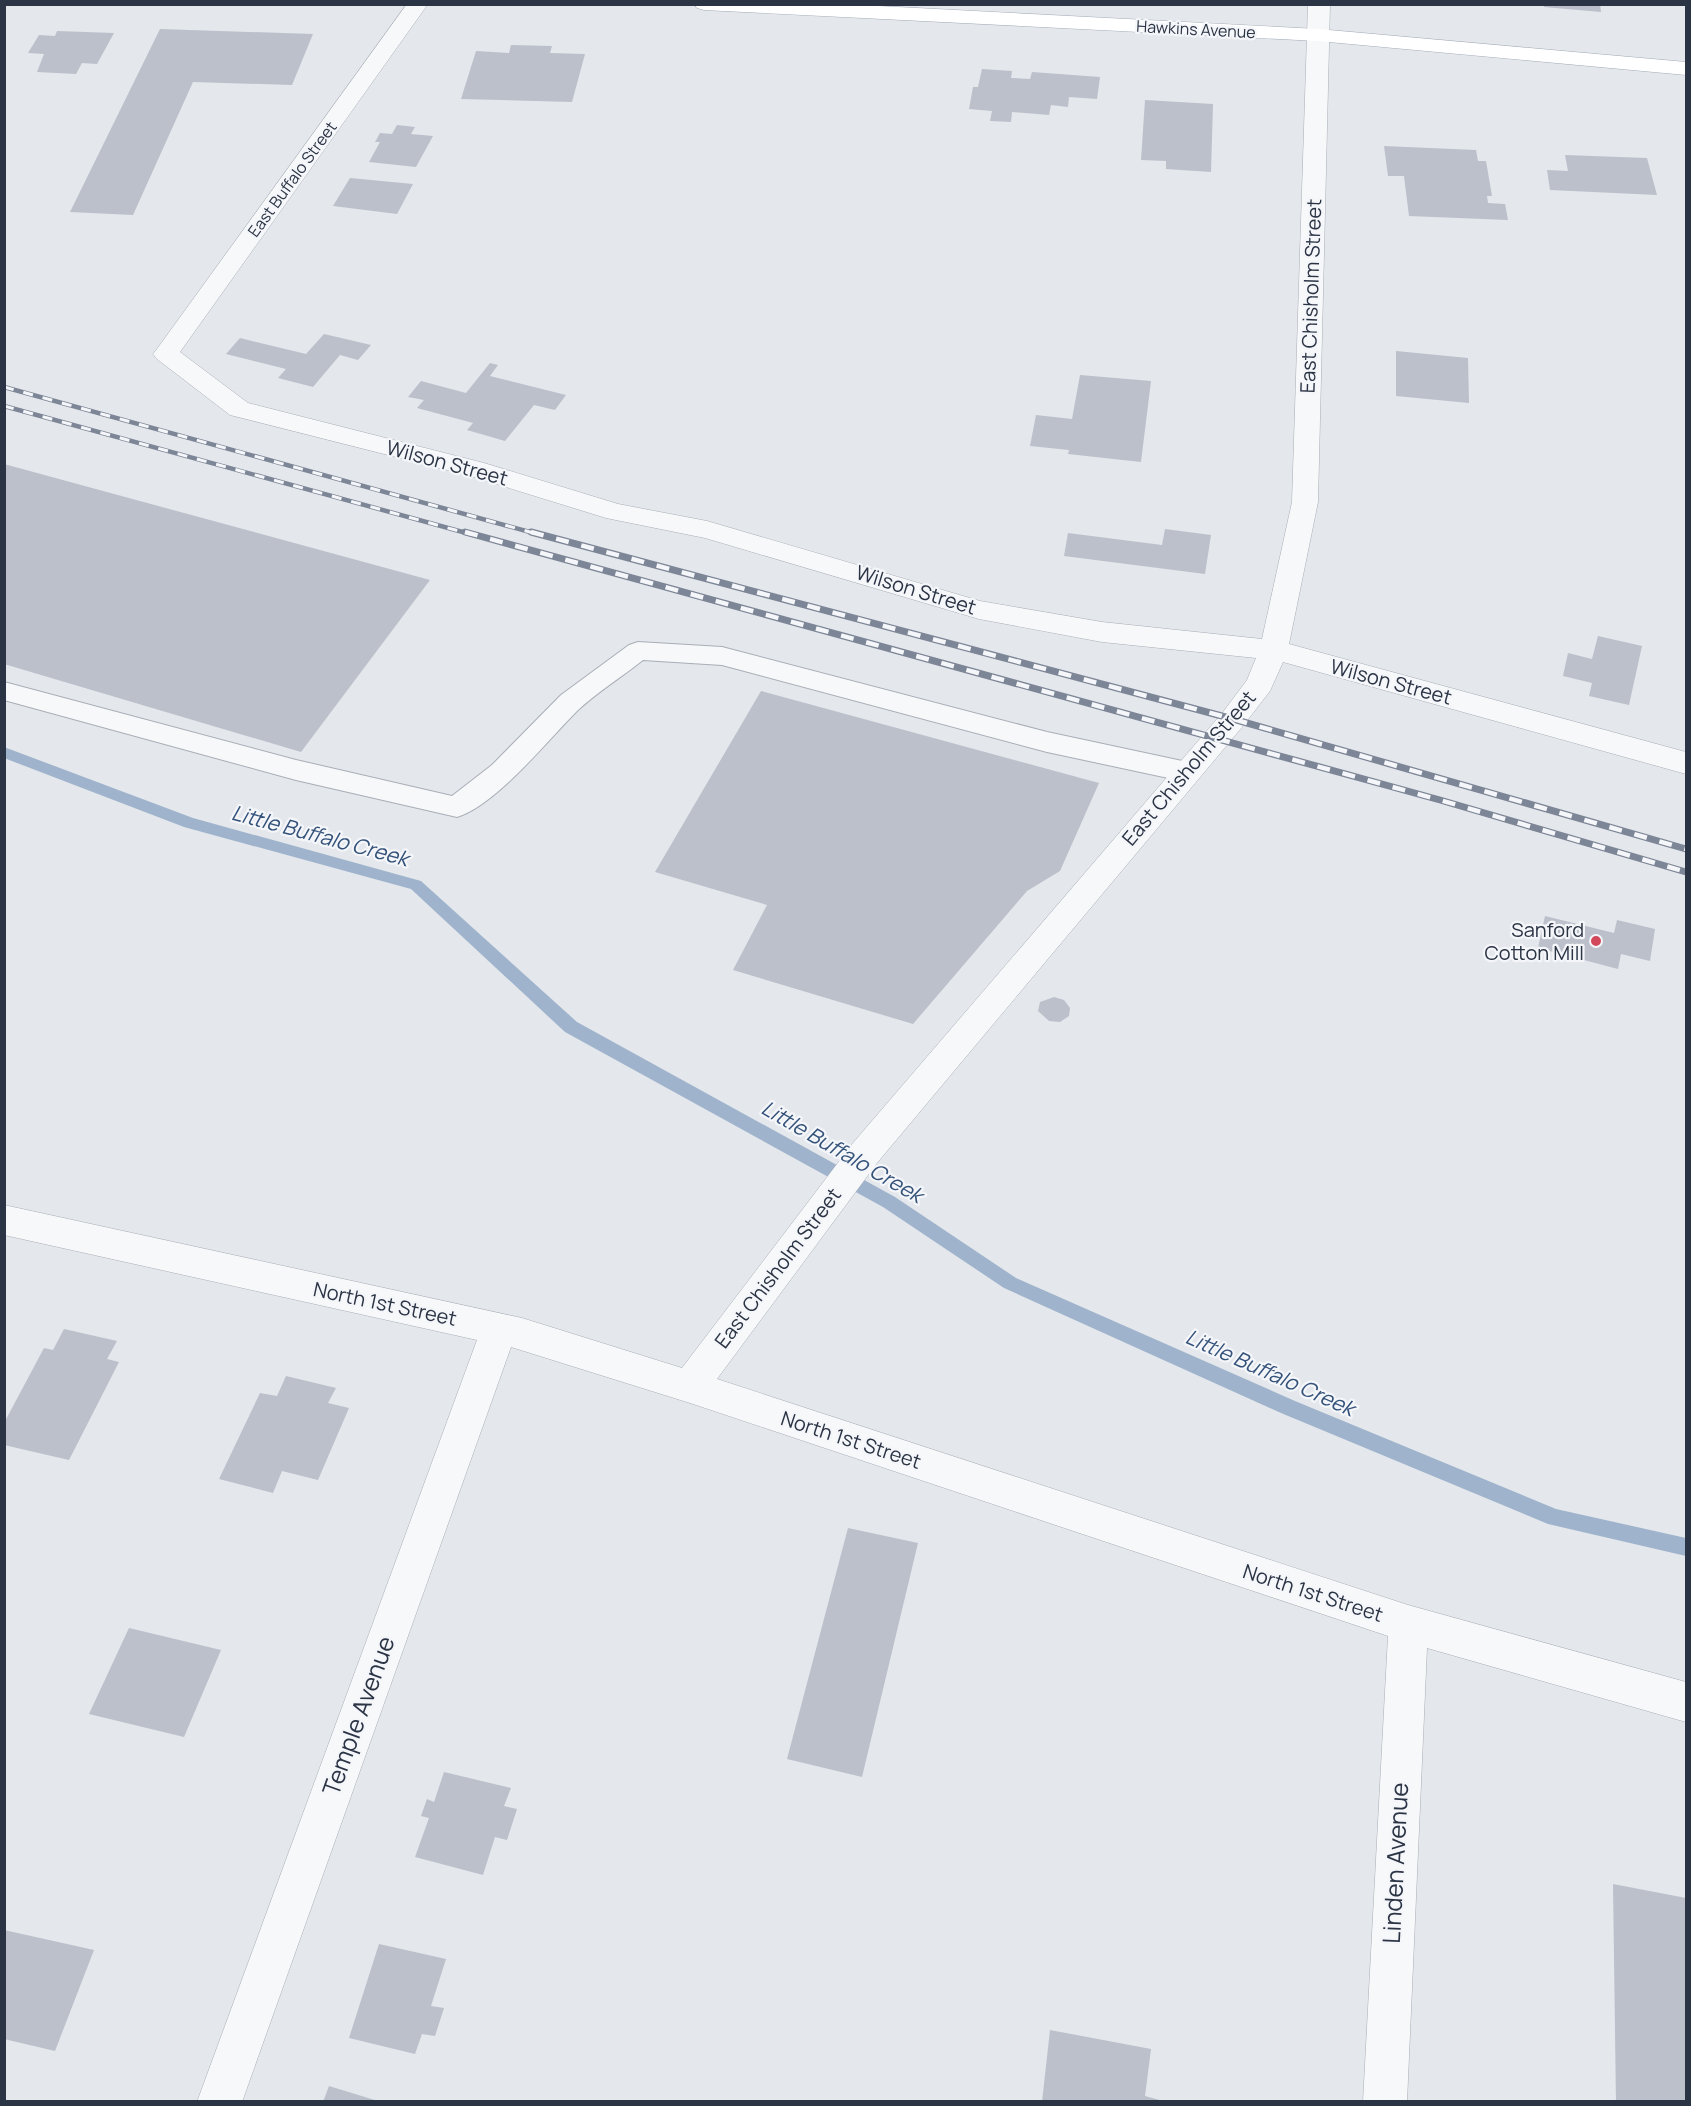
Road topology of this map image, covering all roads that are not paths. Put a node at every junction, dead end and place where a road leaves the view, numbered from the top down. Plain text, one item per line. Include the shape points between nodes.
1 (418, 4) edge
2 (704, 4) edge
3 (1319, 4) edge
4 (1318, 35) junction
5 (1686, 69) edge
6 (166, 354) joint
7 (1274, 650) junction
8 (4, 692) edge
9 (1686, 763) edge
10 (1187, 772) junction
11 (4, 1220) edge
12 (499, 1330) junction
13 (690, 1387) junction
14 (1408, 1624) junction
15 (1686, 1702) edge
16 (219, 2102) edge
17 (1385, 2102) edge

1 - 6 street, East Buffalo Street
2 - 4 main road, Hawkins Avenue
3 - 4 street, East Chisholm Street
4 - 5 main road, Hawkins Avenue
4 - 7 street, East Chisholm Street via 1305,502
6 - 7 street, Wilson Street via 239,409 475,470 615,512 707,530 980,610 1102,632
7 - 9 street, Wilson Street
7 - 10 street, East Chisholm Street via 1260,684
8 - 10 lane via 296,770 457,807 502,772 570,702 638,651 722,656 1047,742
10 - 13 street, East Chisholm Street via 865,1153
11 - 12 street, North 1st Street
12 - 13 street, North 1st Street
12 - 16 street, Temple Avenue
13 - 14 street, North 1st Street
14 - 15 street, North 1st Street
14 - 17 street, Linden Avenue

